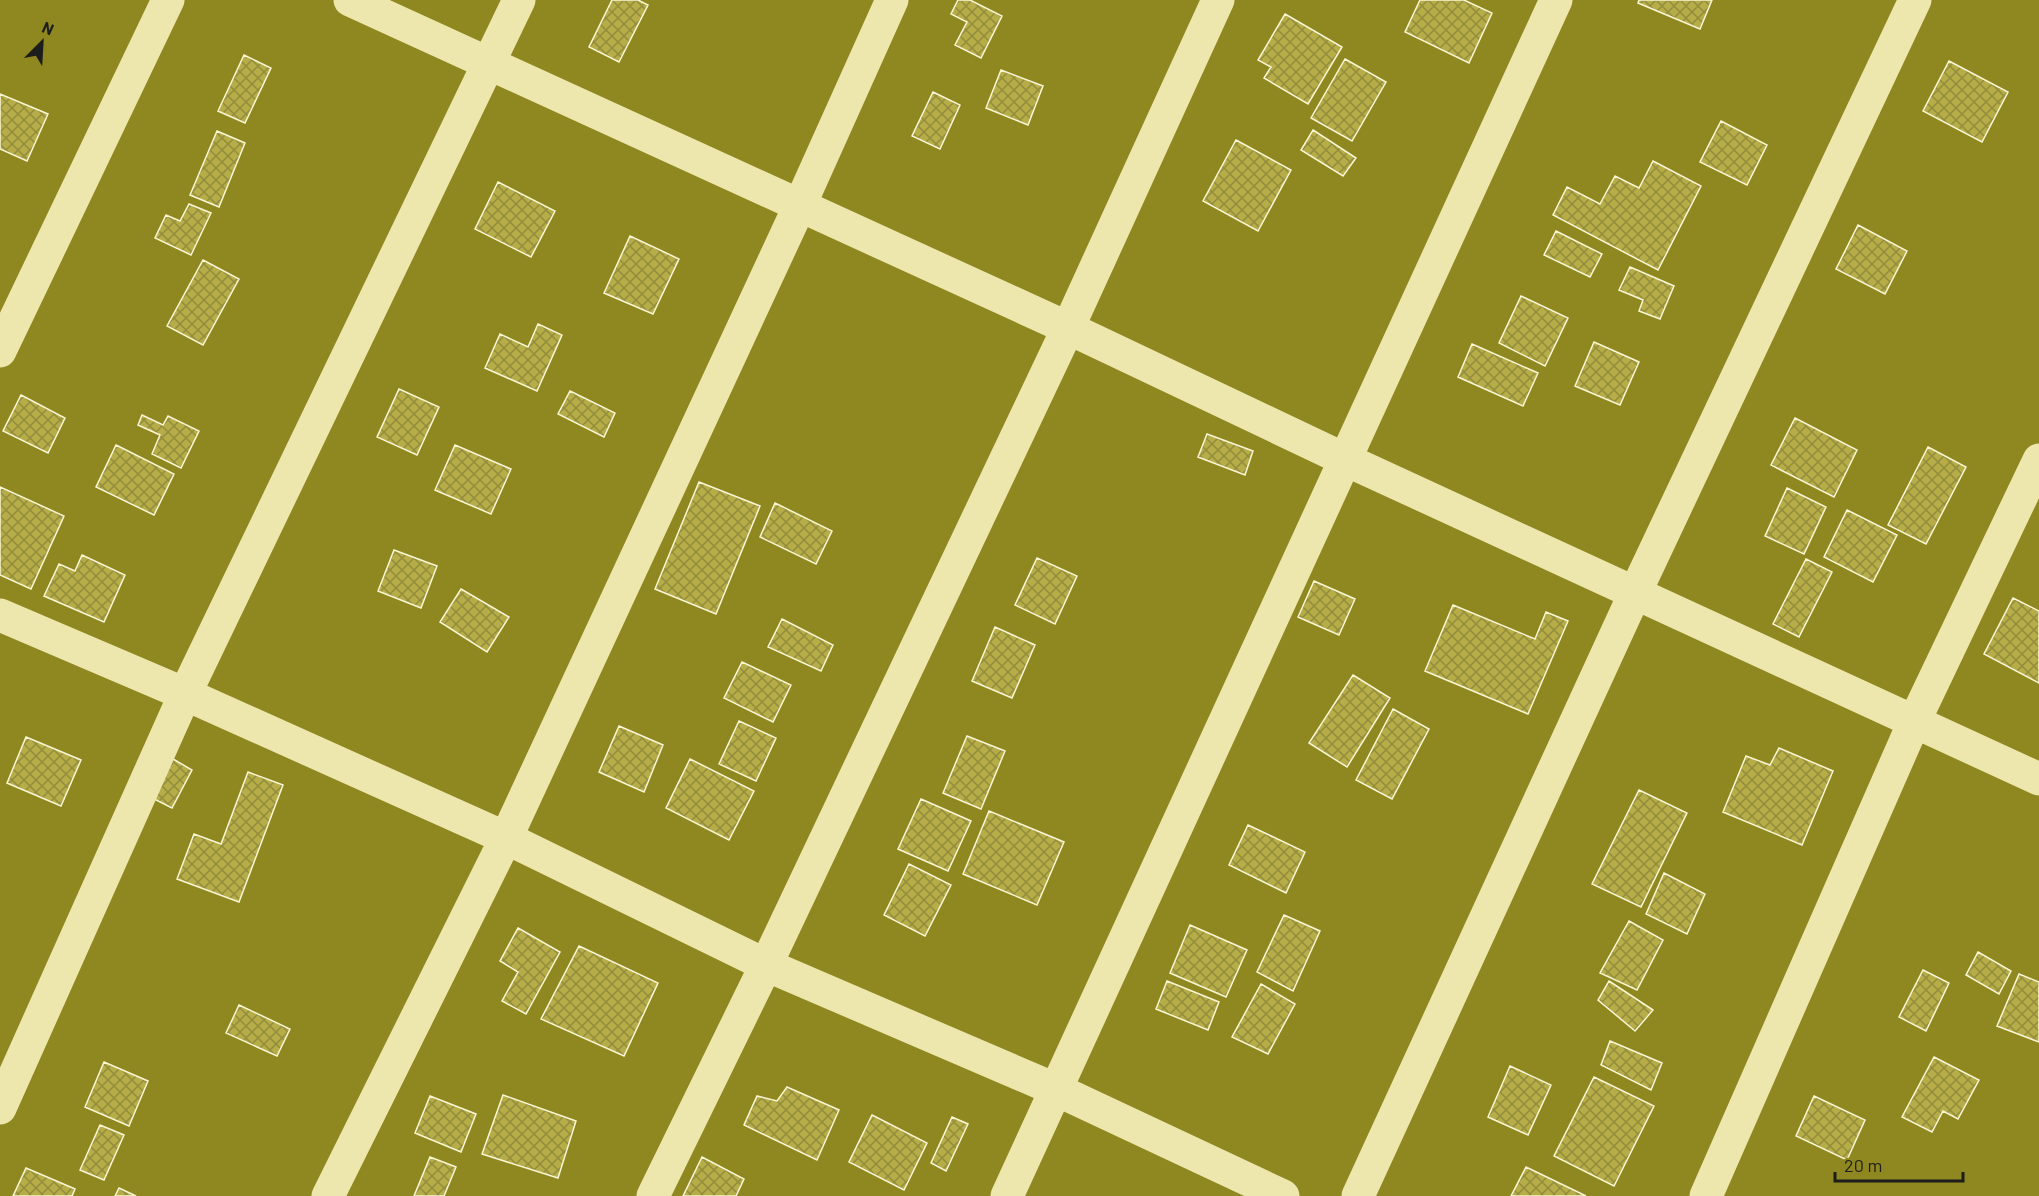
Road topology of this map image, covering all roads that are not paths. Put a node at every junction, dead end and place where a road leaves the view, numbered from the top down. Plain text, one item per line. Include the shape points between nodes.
1 (168, 0) edge
2 (350, 0) edge
3 (519, 0) edge
4 (892, 0) edge
5 (1218, 0) edge
6 (1556, 0) edge
7 (1916, 0) edge
8 (490, 64) junction
9 (800, 207) junction
10 (1068, 328) junction
11 (0, 351) edge
12 (1344, 459) junction
13 (2039, 460) edge
14 (1635, 593) junction
15 (0, 615) edge
16 (185, 694) junction
17 (1914, 722) junction
18 (2039, 779) edge
19 (506, 838) junction
20 (766, 965) junction
21 (1057, 1090) junction
22 (0, 1108) edge
23 (328, 1196) edge
24 (653, 1196) edge
25 (1007, 1196) edge
26 (1283, 1196) edge
27 (1358, 1196) edge
28 (1706, 1196) edge

1 - 11 street
2 - 8 street
3 - 8 street
4 - 9 street
5 - 10 street
6 - 12 street
7 - 14 street
8 - 9 street
8 - 16 street
9 - 10 street
9 - 19 street
10 - 12 street
10 - 20 street
12 - 14 street
12 - 21 street
13 - 17 street
14 - 17 street
14 - 27 street
15 - 16 street
16 - 19 street
16 - 22 street
17 - 18 street
17 - 28 street
19 - 20 street
19 - 23 street
20 - 21 street
20 - 24 street
21 - 25 street
21 - 26 street

